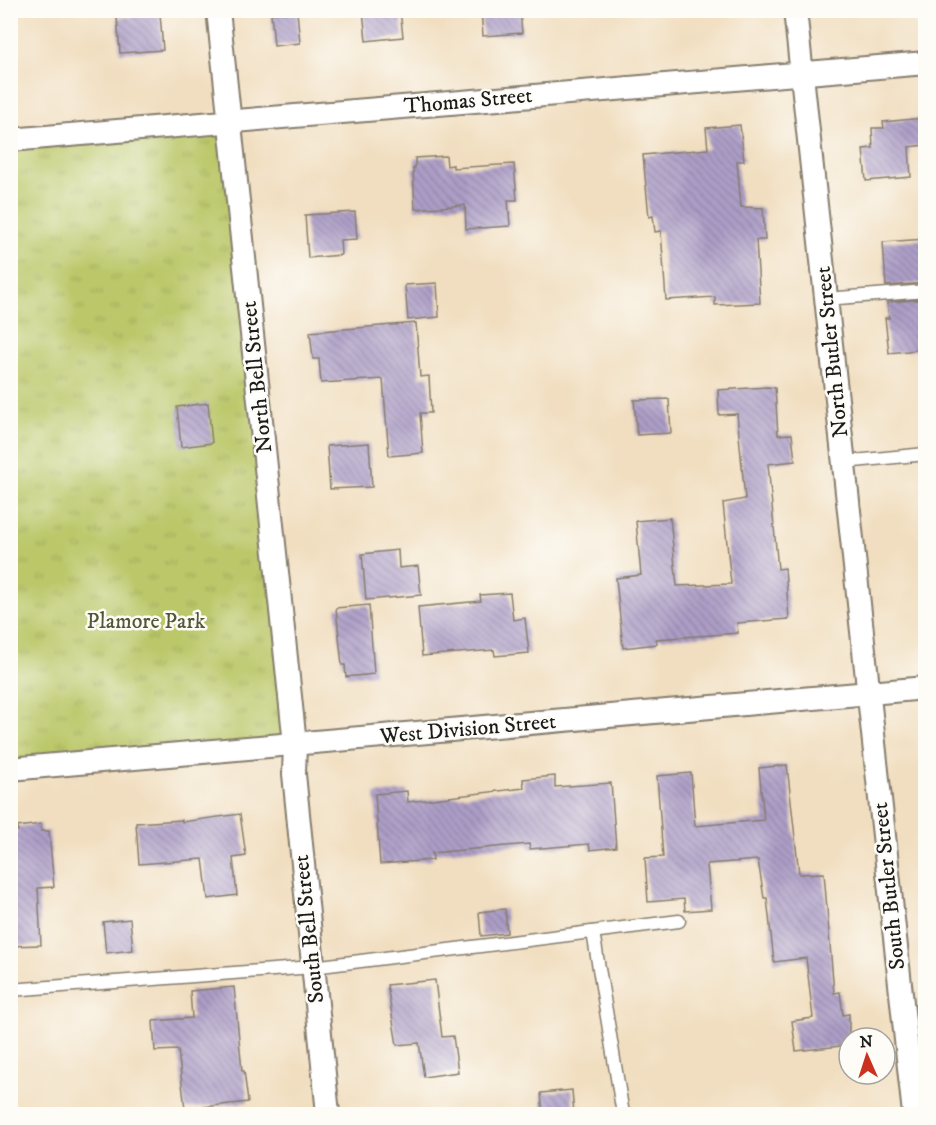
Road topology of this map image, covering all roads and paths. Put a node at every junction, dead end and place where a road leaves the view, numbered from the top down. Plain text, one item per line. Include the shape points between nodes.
1 (218, 10) edge
2 (795, 10) edge
3 (926, 63) edge
4 (802, 74) junction
5 (230, 121) junction
6 (10, 140) edge
7 (926, 291) edge
8 (826, 299) junction
9 (926, 454) edge
10 (844, 462) junction
11 (926, 688) edge
12 (868, 693) junction
13 (295, 744) junction
14 (10, 769) edge
15 (679, 921) dead end
16 (593, 932) junction
17 (313, 967) junction
18 (10, 990) edge
19 (328, 1114) edge
20 (623, 1114) edge
21 (914, 1114) edge

1 - 5 street, North Bell Street
2 - 4 street, North Butler Street
3 - 4 street, Thomas Street
4 - 5 street, Thomas Street
4 - 8 street, North Butler Street
5 - 6 street, Thomas Street
5 - 13 street, North Bell Street
7 - 8 lane
8 - 10 street, North Butler Street
9 - 10 lane
10 - 12 street, North Butler Street
11 - 12 street, West Division Street
12 - 13 street, West Division Street
12 - 21 street, South Butler Street
13 - 14 street, West Division Street
13 - 17 street, South Bell Street via 294,774
15 - 16 lane
16 - 17 lane
16 - 20 lane
17 - 18 lane
17 - 19 street, South Bell Street

